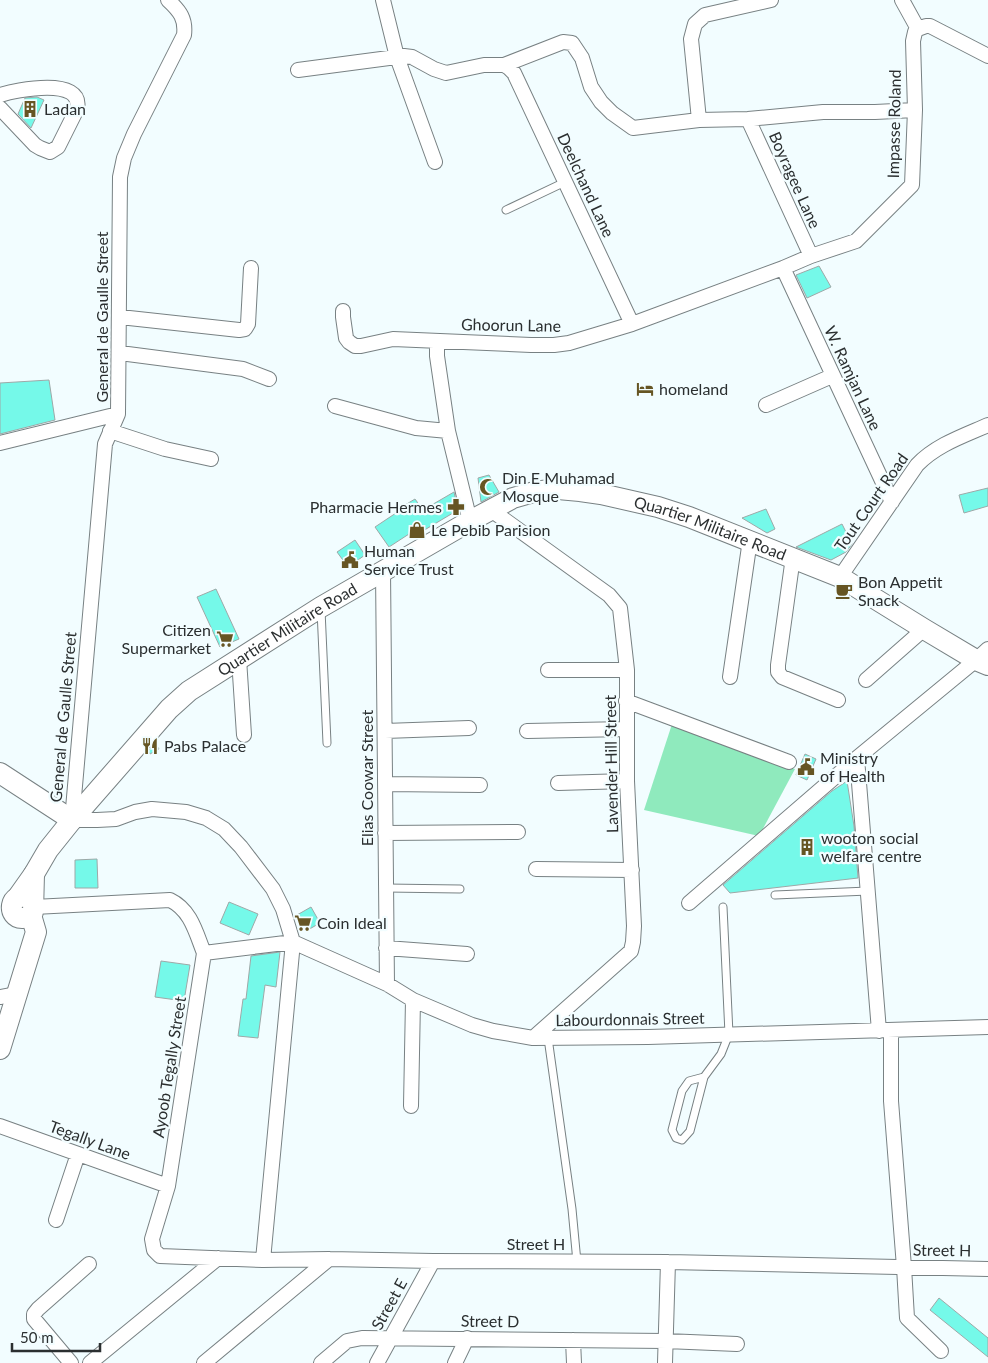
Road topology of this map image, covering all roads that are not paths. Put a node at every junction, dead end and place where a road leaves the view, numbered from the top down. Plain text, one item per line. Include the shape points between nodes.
1 (383, 0) edge
2 (771, 0) edge
3 (902, 0) edge
4 (172, 4) edge
5 (918, 29) junction
6 (988, 56) edge
7 (397, 57) junction
8 (504, 64) junction
9 (298, 70) dead end
10 (0, 95) edge
11 (0, 108) edge
12 (915, 110) junction
13 (748, 119) junction
14 (699, 120) junction
15 (435, 162) dead end
16 (565, 182) junction
17 (506, 210) dead end
18 (810, 256) junction
19 (251, 268) dead end
20 (783, 268) junction
21 (343, 311) dead end
22 (120, 317) junction
23 (632, 324) junction
24 (437, 341) junction
25 (120, 353) junction
26 (832, 376) junction
27 (269, 379) dead end
28 (766, 405) dead end
29 (335, 406) dead end
30 (118, 414) junction
31 (988, 425) edge
32 (110, 431) junction
33 (448, 431) junction
34 (0, 443) edge
35 (211, 459) dead end
36 (892, 502) junction
37 (491, 510) junction
38 (470, 521) junction
39 (750, 540) junction
40 (793, 557) junction
41 (383, 571) junction
42 (840, 576) junction
43 (321, 607) junction
44 (924, 630) junction
45 (984, 658) edge
46 (239, 659) junction
47 (548, 670) dead end
48 (627, 670) junction
49 (730, 677) dead end
50 (866, 680) dead end
51 (838, 700) dead end
52 (626, 702) junction
53 (469, 728) dead end
54 (626, 729) junction
55 (385, 731) junction
56 (527, 731) dead end
57 (244, 735) dead end
58 (327, 744) dead end
59 (857, 758) junction
60 (789, 762) dead end
61 (0, 774) edge
62 (626, 781) junction
63 (558, 783) dead end
64 (385, 784) junction
65 (480, 785) dead end
66 (72, 820) junction
67 (518, 832) dead end
68 (386, 833) junction
69 (536, 870) dead end
70 (632, 870) junction
71 (386, 888) junction
72 (460, 889) dead end
73 (868, 891) junction
74 (775, 895) dead end
75 (689, 903) dead end
76 (723, 906) dead end
77 (21, 907) edge
78 (293, 942) junction
79 (386, 948) junction
80 (204, 953) junction
81 (467, 954) dead end
82 (387, 984) junction
83 (9, 995) edge
84 (413, 1000) junction
85 (988, 1027) edge
86 (885, 1030) junction
87 (729, 1034) junction
88 (534, 1038) junction
89 (548, 1038) junction
90 (0, 1049) edge
91 (704, 1077) junction
92 (411, 1106) dead end
93 (0, 1126) edge
94 (78, 1154) junction
95 (168, 1186) junction
96 (56, 1220) dead end
97 (218, 1258) junction
98 (329, 1259) junction
99 (263, 1260) junction
100 (433, 1262) junction
101 (577, 1262) junction
102 (668, 1262) junction
103 (89, 1264) dead end
104 (904, 1267) junction
105 (988, 1269) edge
106 (390, 1338) junction
107 (467, 1338) junction
108 (573, 1340) junction
109 (666, 1341) junction
110 (737, 1344) dead end
111 (941, 1351) dead end
112 (71, 1363) edge
113 (90, 1363) edge
114 (204, 1363) edge
115 (321, 1363) edge
116 (377, 1363) edge
117 (455, 1363) edge
118 (574, 1363) edge
119 (665, 1363) edge

1 - 7 street
2 - 14 street via 705,15 695,24 691,40
3 - 5 street
4 - 22 street, General de Gaulle Street via 182,16 184,35 134,134 120,177
5 - 6 street via 930,26
5 - 12 street, Impasse Roland via 913,41
7 - 8 street via 412,57 446,73
7 - 9 street
7 - 15 street
8 - 14 street via 564,42 572,43 601,102 633,128
8 - 16 street, Deelchand Lane via 514,74
10 - 11 street via 40,87 61,89 70,92 78,103 58,147 50,152 35,145
12 - 13 street via 823,112
12 - 18 street, Impasse Roland via 912,185 856,241
13 - 14 street
13 - 18 street, Boyragee Lane
16 - 17 lane
16 - 23 street, Deelchand Lane
18 - 20 street, Impasse Roland
19 - 22 street via 245,329
20 - 23 street, Ghoorun Lane
20 - 26 street, W. Ramjan Lane
21 - 24 street, Ghoorun Lane via 346,338 355,346 393,339
22 - 25 street, General de Gaulle Street
23 - 24 street, Ghoorun Lane via 554,345
24 - 33 street
25 - 27 street via 243,369
25 - 30 street, General de Gaulle Street
26 - 28 street
26 - 36 street, W. Ramjan Lane
29 - 33 street via 416,428
30 - 32 street, General de Gaulle Street
30 - 34 street
31 - 36 street, Tout Court Road via 948,442 925,457
32 - 35 street via 165,449
32 - 66 street, General de Gaulle Street via 105,444
33 - 38 street
36 - 42 street, Tout Court Road
37 - 38 main road, Quartier Militaire Road
37 - 39 main road, Quartier Militaire Road via 513,498 534,492 580,491 658,508
37 - 48 street, Lavender Hill Street via 609,595 620,608
38 - 41 main road, Quartier Militaire Road
39 - 40 main road, Quartier Militaire Road
39 - 49 street
40 - 42 main road, Quartier Militaire Road
40 - 51 street via 778,672 782,677
41 - 43 main road, Quartier Militaire Road
41 - 55 street, Elias Coowar Street
42 - 44 main road, Quartier Militaire Road
43 - 46 main road, Quartier Militaire Road
43 - 58 lane
44 - 45 main road, Quartier Militaire Road
44 - 50 street
45 - 59 street
46 - 57 street
46 - 66 main road, Quartier Militaire Road via 189,691 169,709
47 - 48 street
48 - 52 street, Lavender Hill Street
52 - 54 street, Lavender Hill Street
52 - 60 street
53 - 55 street
54 - 56 street
54 - 62 street, Lavender Hill Street
55 - 64 street, Elias Coowar Street
59 - 73 street
59 - 75 street
61 - 66 main road
62 - 63 street
62 - 70 street, Lavender Hill Street
64 - 65 street
64 - 68 street, Elias Coowar Street
66 - 77 main road, Quartier Militaire Road via 48,850
66 - 78 street via 116,819 152,809 186,812 206,818 224,829 241,847 273,890
67 - 68 street
68 - 71 street, Elias Coowar Street
69 - 70 street
70 - 88 street, Lavender Hill Street via 634,926 631,951
71 - 72 lane
71 - 79 street, Elias Coowar Street
73 - 74 lane
73 - 86 street
76 - 87 lane
77 - 80 street via 170,900 187,913
77 - 83 main road, Quartier Militaire Road via 36,932
78 - 80 street
78 - 82 street, Labourdonnais Street
78 - 99 street
79 - 81 street
79 - 82 street, Elias Coowar Street
80 - 95 street, Ayoob Tegally Street
82 - 84 street, Labourdonnais Street
83 - 90 main road, Quartier Militaire Road
84 - 88 street, Labourdonnais Street via 472,1025
84 - 92 street
85 - 86 street, Labourdonnais Street
86 - 87 street, Labourdonnais Street
86 - 104 street
87 - 89 street, Labourdonnais Street
87 - 91 lane via 721,1054
88 - 89 street, Labourdonnais Street
89 - 101 lane
91 - 91 lane via 690,1132 682,1140 676,1138 672,1130 682,1091 689,1082
93 - 94 street, Tegally Lane
94 - 95 street, Tegally Lane
94 - 96 street
95 - 97 street, Street H via 152,1239 154,1250 160,1256
97 - 99 street, Street H
97 - 113 street
98 - 99 street, Street H
98 - 100 street, Street H
98 - 114 street
100 - 101 street, Street H
100 - 106 street, Street E
101 - 102 street, Street H
102 - 104 street, Street H
102 - 109 street
103 - 112 street via 34,1314 34,1319
104 - 105 street, Street H
104 - 111 street via 907,1318
106 - 107 street, Street D
106 - 115 street, Street D via 347,1341
106 - 116 street, Street E
107 - 108 street, Street D
107 - 117 street
108 - 109 street, Street D
108 - 118 street
109 - 110 street, Street D
109 - 119 street

